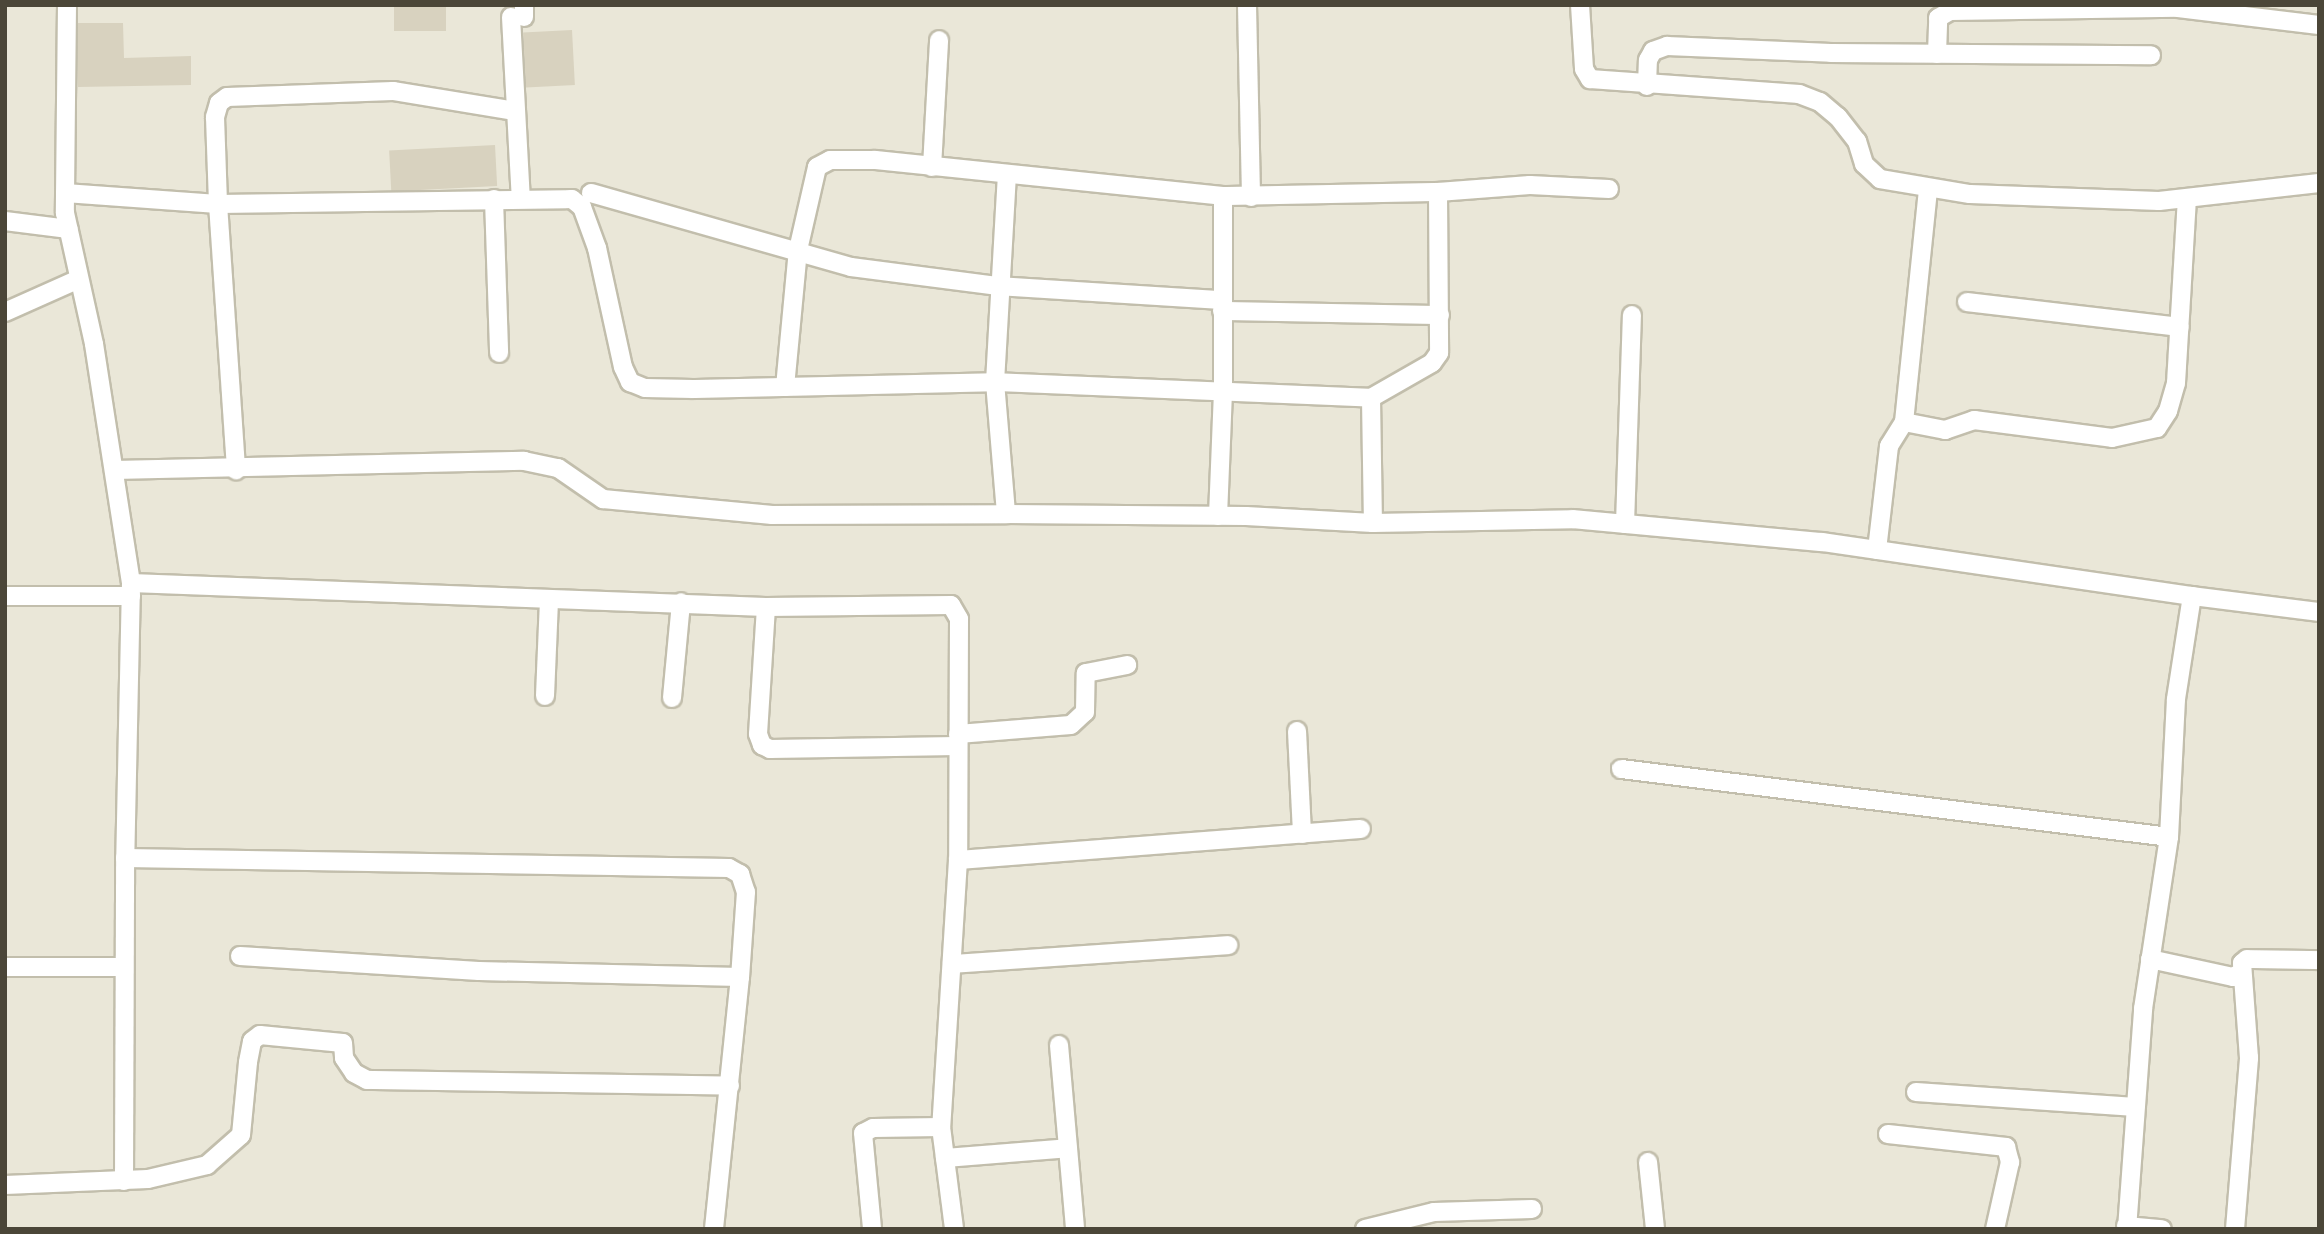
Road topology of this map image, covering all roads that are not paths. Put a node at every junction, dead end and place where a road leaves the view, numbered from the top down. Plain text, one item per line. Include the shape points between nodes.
1 (67, 5) edge
2 (1247, 5) edge
3 (1580, 5) edge
4 (520, 13) edge
5 (2319, 25) edge
6 (939, 40) dead end
7 (1937, 54) junction
8 (2151, 55) dead end
9 (1647, 86) junction
10 (515, 111) junction
11 (932, 167) junction
12 (1007, 174) junction
13 (2319, 183) edge
14 (1609, 189) dead end
15 (1928, 190) junction
16 (1437, 192) junction
17 (65, 193) junction
18 (591, 193) dead end
19 (1223, 196) junction
20 (1251, 197) junction
21 (495, 199) junction
22 (522, 199) junction
23 (2188, 200) junction
24 (218, 204) junction
25 (5, 222) edge
26 (68, 229) junction
27 (798, 250) junction
28 (79, 279) junction
29 (997, 286) junction
30 (1968, 302) dead end
31 (1222, 305) junction
32 (5, 312) edge
33 (1440, 315) junction
34 (1632, 315) dead end
35 (2180, 327) junction
36 (499, 353) dead end
37 (995, 382) junction
38 (785, 387) junction
39 (1223, 389) junction
40 (1371, 398) junction
41 (1904, 422) junction
42 (114, 470) junction
43 (236, 470) junction
44 (1006, 514) junction
45 (1218, 516) junction
46 (1373, 523) junction
47 (1625, 524) junction
48 (1877, 550) junction
49 (131, 590) junction
50 (5, 596) edge
51 (2193, 596) junction
52 (549, 599) junction
53 (681, 602) junction
54 (766, 607) junction
55 (2319, 612) edge
56 (1127, 666) dead end
57 (545, 696) dead end
58 (672, 698) dead end
59 (1297, 731) dead end
60 (957, 740) junction
61 (1621, 769) dead end
62 (1361, 829) dead end
63 (1302, 834) junction
64 (2169, 837) junction
65 (125, 858) junction
66 (958, 860) junction
67 (1228, 945) dead end
68 (240, 956) dead end
69 (2150, 959) junction
70 (2319, 960) edge
71 (952, 964) junction
72 (5, 967) edge
73 (124, 967) junction
74 (2240, 973) junction
75 (740, 977) junction
76 (1059, 1045) dead end
77 (730, 1086) junction
78 (1916, 1092) dead end
79 (2135, 1107) junction
80 (942, 1128) junction
81 (1888, 1134) dead end
82 (1068, 1147) junction
83 (945, 1158) junction
84 (1648, 1162) dead end
85 (124, 1181) junction
86 (5, 1185) edge
87 (1532, 1209) dead end
88 (2126, 1227) edge
89 (714, 1229) edge
90 (872, 1229) edge
91 (954, 1229) edge
92 (1075, 1229) edge
93 (1365, 1229) edge
94 (1655, 1229) edge
95 (1995, 1229) edge
96 (2162, 1229) edge
97 (2235, 1229) edge

1 - 17 street
2 - 20 street
3 - 9 street via 1584,69 1590,79
4 - 10 street
5 - 7 street via 2178,8 1950,11 1938,19
6 - 11 street
7 - 8 street
7 - 9 street via 1667,46 1653,51 1648,60
9 - 15 street via 1799,94 1820,102 1838,117 1857,141 1864,164 1880,179
10 - 22 street
10 - 24 street via 393,91 227,97 219,103 215,117
11 - 12 street
11 - 27 street via 846,159 817,167
12 - 19 street
12 - 29 street
13 - 23 street
14 - 16 street via 1530,185
15 - 23 street
15 - 41 street
16 - 20 street
16 - 33 street
17 - 24 street
17 - 26 street
18 - 27 street
19 - 20 street
19 - 31 street
21 - 22 street
21 - 24 street
21 - 36 street
22 - 38 street via 572,199 582,207 597,248 630,382 645,388
23 - 35 street
24 - 43 street
25 - 26 street
26 - 28 street
27 - 29 street via 852,267
27 - 38 street
28 - 32 street
28 - 42 street
29 - 31 street
29 - 37 street
30 - 35 street
31 - 33 street
31 - 39 street
33 - 40 street via 1439,353 1432,363
34 - 47 street
35 - 41 street via 2168,411 2157,428 2145,433 2112,438 1974,421 1945,430
37 - 38 street
37 - 39 street
37 - 44 street
39 - 40 street
39 - 45 street
40 - 46 street
41 - 48 street via 1889,446
42 - 43 street
42 - 49 street
43 - 44 street via 524,461 558,468 603,499 772,515
44 - 45 street
45 - 46 street
46 - 47 street via 1573,519
47 - 48 street
48 - 51 street
49 - 50 street
49 - 52 street
49 - 65 street
51 - 55 street
51 - 64 street via 2176,699
52 - 53 street
52 - 57 street
53 - 54 street
53 - 58 street
54 - 60 street via 951,605 959,620
54 - 60 street via 758,734 762,745
56 - 60 street via 1086,673 1085,712 1071,725
59 - 63 street
60 - 66 street
61 - 64 street
62 - 63 street
63 - 66 street
64 - 69 street
65 - 73 street
65 - 75 street via 729,868 740,874 747,892
66 - 71 street
67 - 71 street
68 - 75 street via 479,971
69 - 74 street via 2233,977
69 - 79 street
70 - 74 street via 2247,959
71 - 80 street
72 - 73 street
73 - 85 street
74 - 97 street via 2249,1058
75 - 77 street
76 - 82 street
77 - 85 street via 367,1080 354,1073 344,1058 343,1043 260,1035 252,1041 241,1135 228,1152 188,1173
77 - 89 street
78 - 79 street
79 - 88 street
80 - 83 street
80 - 90 street via 873,1128 863,1133
81 - 95 street via 2006,1147 2010,1162
82 - 83 street
82 - 92 street
83 - 91 street
84 - 94 street
85 - 86 street
87 - 93 street via 1434,1212
88 - 96 street

